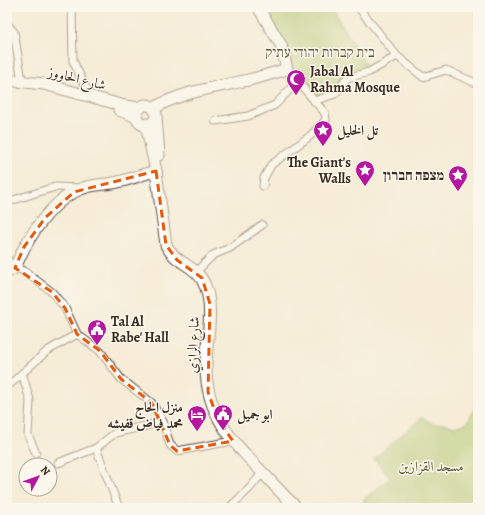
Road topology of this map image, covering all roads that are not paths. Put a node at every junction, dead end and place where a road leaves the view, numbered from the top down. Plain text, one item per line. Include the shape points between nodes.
1 (72, 7) edge
2 (258, 7) edge
3 (358, 7) edge
4 (7, 24) edge
5 (397, 56) junction
6 (287, 70) junction
7 (7, 80) edge
8 (22, 81) junction
9 (297, 82) junction
10 (478, 84) edge
11 (7, 87) edge
12 (90, 96) junction
13 (314, 101) junction
14 (138, 112) junction
15 (155, 113) junction
16 (215, 121) dead end
17 (146, 124) junction
18 (156, 171) junction
19 (263, 186) dead end
20 (83, 188) junction
21 (7, 192) edge
22 (9, 201) edge
23 (262, 225) dead end
24 (7, 258) edge
25 (11, 270) edge
26 (197, 271) junction
27 (77, 334) junction
28 (22, 373) junction
29 (7, 387) edge
30 (163, 422) junction
31 (233, 441) junction
32 (96, 448) junction
33 (36, 454) dead end
34 (58, 463) dead end
35 (262, 473) junction
36 (118, 508) edge
37 (229, 508) edge
38 (297, 508) edge

1 - 12 street via 73,61
2 - 6 main road via 281,45
3 - 5 street
4 - 8 street via 14,32
5 - 10 street via 423,76 446,70
5 - 13 street via 369,72 347,78 335,94
6 - 9 street
6 - 15 main road via 207,88 165,102
7 - 8 main road, شارع الحاووز
8 - 12 main road, شارع الحاووز
9 - 13 street
9 - 16 street via 275,105 248,116
11 - 14 main road via 41,90
12 - 14 main road, شارع الحاووز
13 - 19 street via 325,113 326,120 310,136 271,165
14 - 15 main road via 145,105
14 - 17 main road via 140,122
15 - 17 main road via 152,122
15 - 18 main road via 159,161
17 - 18 main road
18 - 20 main road
18 - 26 main road via 166,246 171,255
20 - 22 street via 55,187
20 - 25 main road via 67,197 45,218 24,246
21 - 22 street
23 - 26 street via 230,248 213,255
24 - 25 street
25 - 27 street via 24,271 52,292 65,308
26 - 31 main road, شارع الرازي via 204,283 210,304 206,367 208,392 218,420
27 - 28 street via 47,351
27 - 30 street via 100,351 121,379 152,404
28 - 29 street
28 - 33 street via 30,400 28,434
30 - 31 street via 170,445 177,451
30 - 32 street via 118,431
31 - 35 main road, شارع الرازي
32 - 34 street
32 - 36 street
35 - 37 street via 247,492
35 - 38 main road, شارع الرازي

